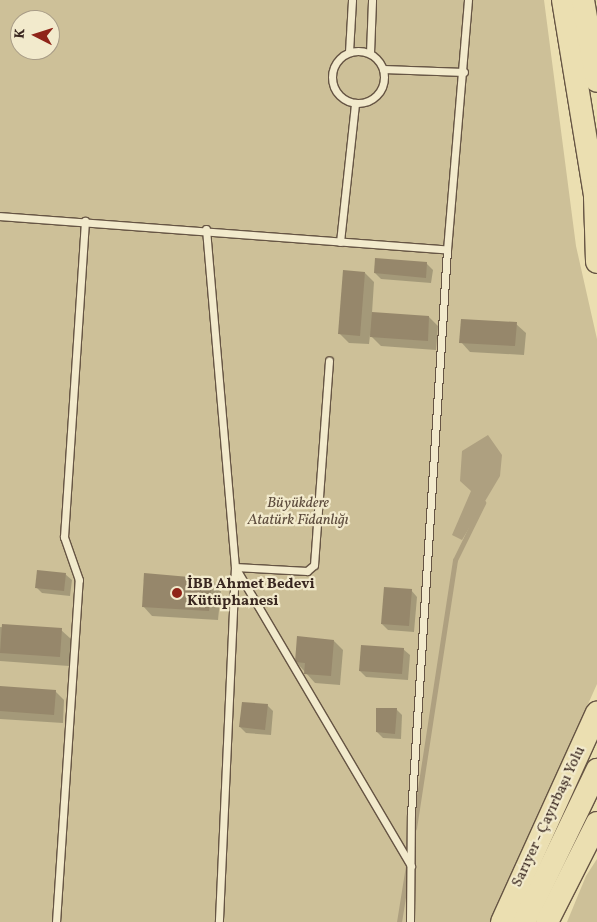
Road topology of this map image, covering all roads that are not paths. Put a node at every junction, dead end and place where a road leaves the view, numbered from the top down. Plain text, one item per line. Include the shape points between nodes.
1 (352, 0) edge
2 (372, 0) edge
3 (468, 0) edge
4 (563, 0) edge
5 (583, 0) edge
6 (349, 52) junction
7 (370, 54) junction
8 (383, 69) junction
9 (464, 72) junction
10 (597, 82) edge
11 (355, 103) junction
12 (596, 202) edge
13 (0, 216) edge
14 (85, 221) junction
15 (206, 229) junction
16 (340, 242) junction
17 (447, 250) junction
18 (597, 262) edge
19 (329, 361) dead end
20 (235, 568) junction
21 (597, 712) edge
22 (597, 770) edge
23 (597, 823) edge
24 (564, 864) junction
25 (411, 866) junction
26 (56, 922) edge
27 (219, 922) edge
28 (410, 922) edge
29 (502, 922) edge
30 (524, 922) edge
31 (547, 922) edge

1 - 6 lane
2 - 7 lane
3 - 9 lane
4 - 12 main road
5 - 10 main road
6 - 7 lane
6 - 11 lane via 334,65 332,75 338,94
7 - 8 lane
8 - 9 lane
8 - 11 lane via 381,89 365,102
9 - 17 lane
11 - 16 lane
12 - 18 main road
13 - 14 lane
14 - 15 lane
14 - 26 lane via 64,537 79,580
15 - 16 lane
15 - 20 lane
16 - 17 lane
17 - 25 lane
19 - 20 lane via 314,565 307,571
20 - 25 lane
20 - 27 lane
21 - 29 main road, Sarıyer - Çayırbaşı Yolu
22 - 24 main road, Sarıyer - Çayırbaşı Yolu
23 - 24 main road, Sarıyer - Çayırbaşı Yolu
24 - 30 main road, Sarıyer - Çayırbaşı Yolu
24 - 31 main road, Sarıyer - Çayırbaşı Yolu
25 - 28 lane

